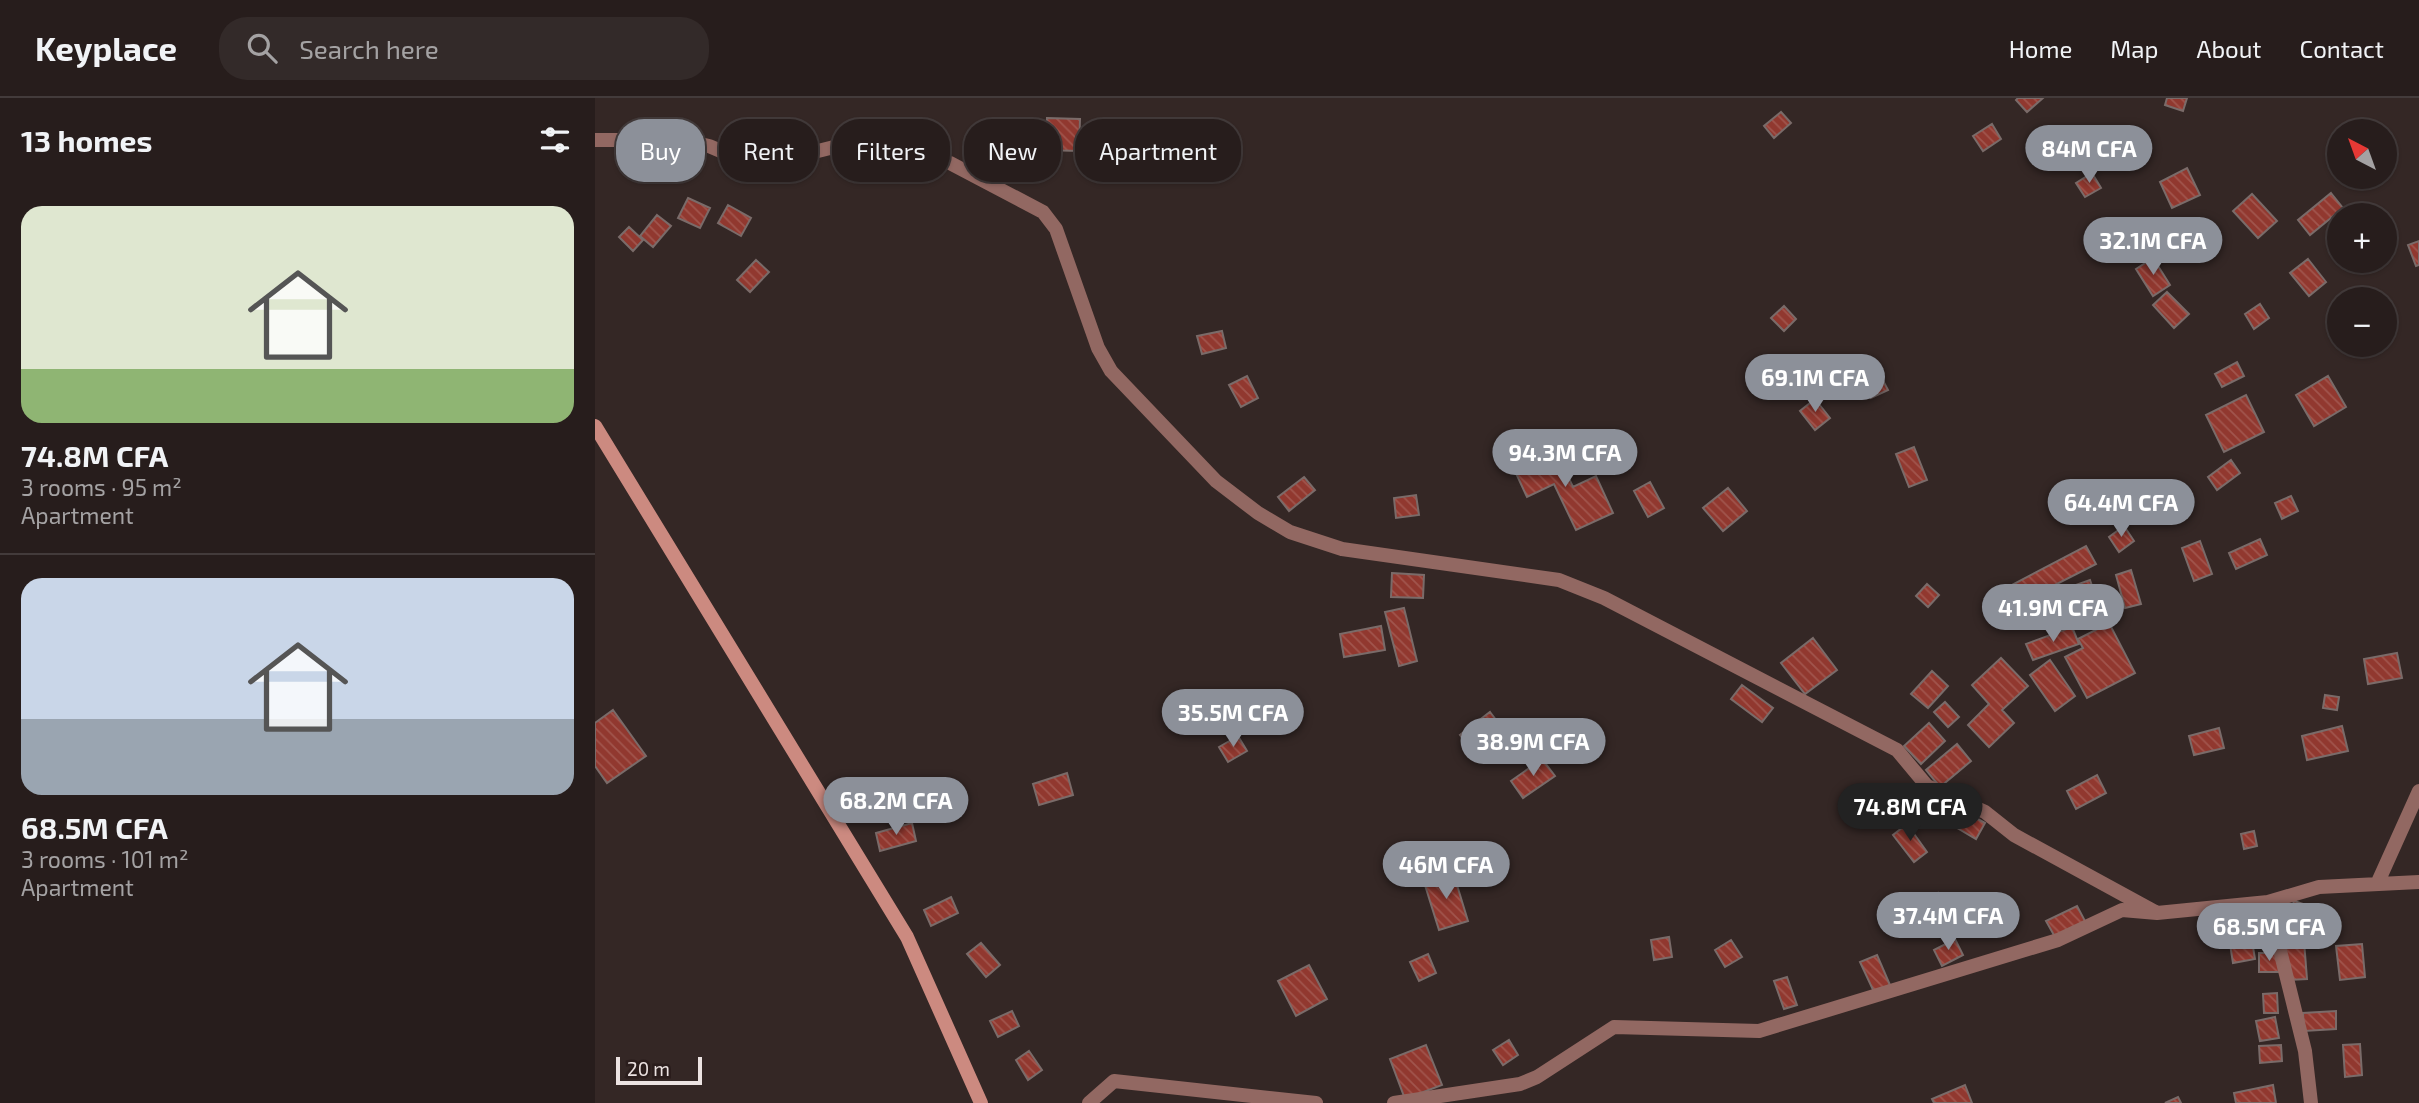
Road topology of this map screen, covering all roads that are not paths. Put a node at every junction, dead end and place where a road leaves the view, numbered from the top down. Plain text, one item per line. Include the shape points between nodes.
1 (595, 140) edge
2 (595, 426) edge
3 (2419, 791) edge
4 (2378, 882) junction
5 (2419, 882) edge
6 (2267, 902) junction
7 (2157, 913) junction
8 (1205, 1098) edge
9 (981, 1103) edge
10 (1089, 1103) edge
11 (1316, 1103) edge
12 (1394, 1103) edge
13 (2311, 1103) edge

1 - 7 street via 683,140 742,160 778,161 854,142 890,146 963,169 1043,212 1056,229 1098,348 1111,371 1216,481 1258,513 1290,531 1342,549 1559,580 1604,598 1897,750 1927,786 1985,811 2014,835
2 - 9 main road via 907,937
3 - 4 street
4 - 5 street
4 - 6 street via 2319,887
6 - 7 street
6 - 13 street via 2305,1051
7 - 12 street via 2122,910 2058,940 1759,1031 1614,1027 1520,1084
8 - 10 street via 1114,1081
8 - 11 street

